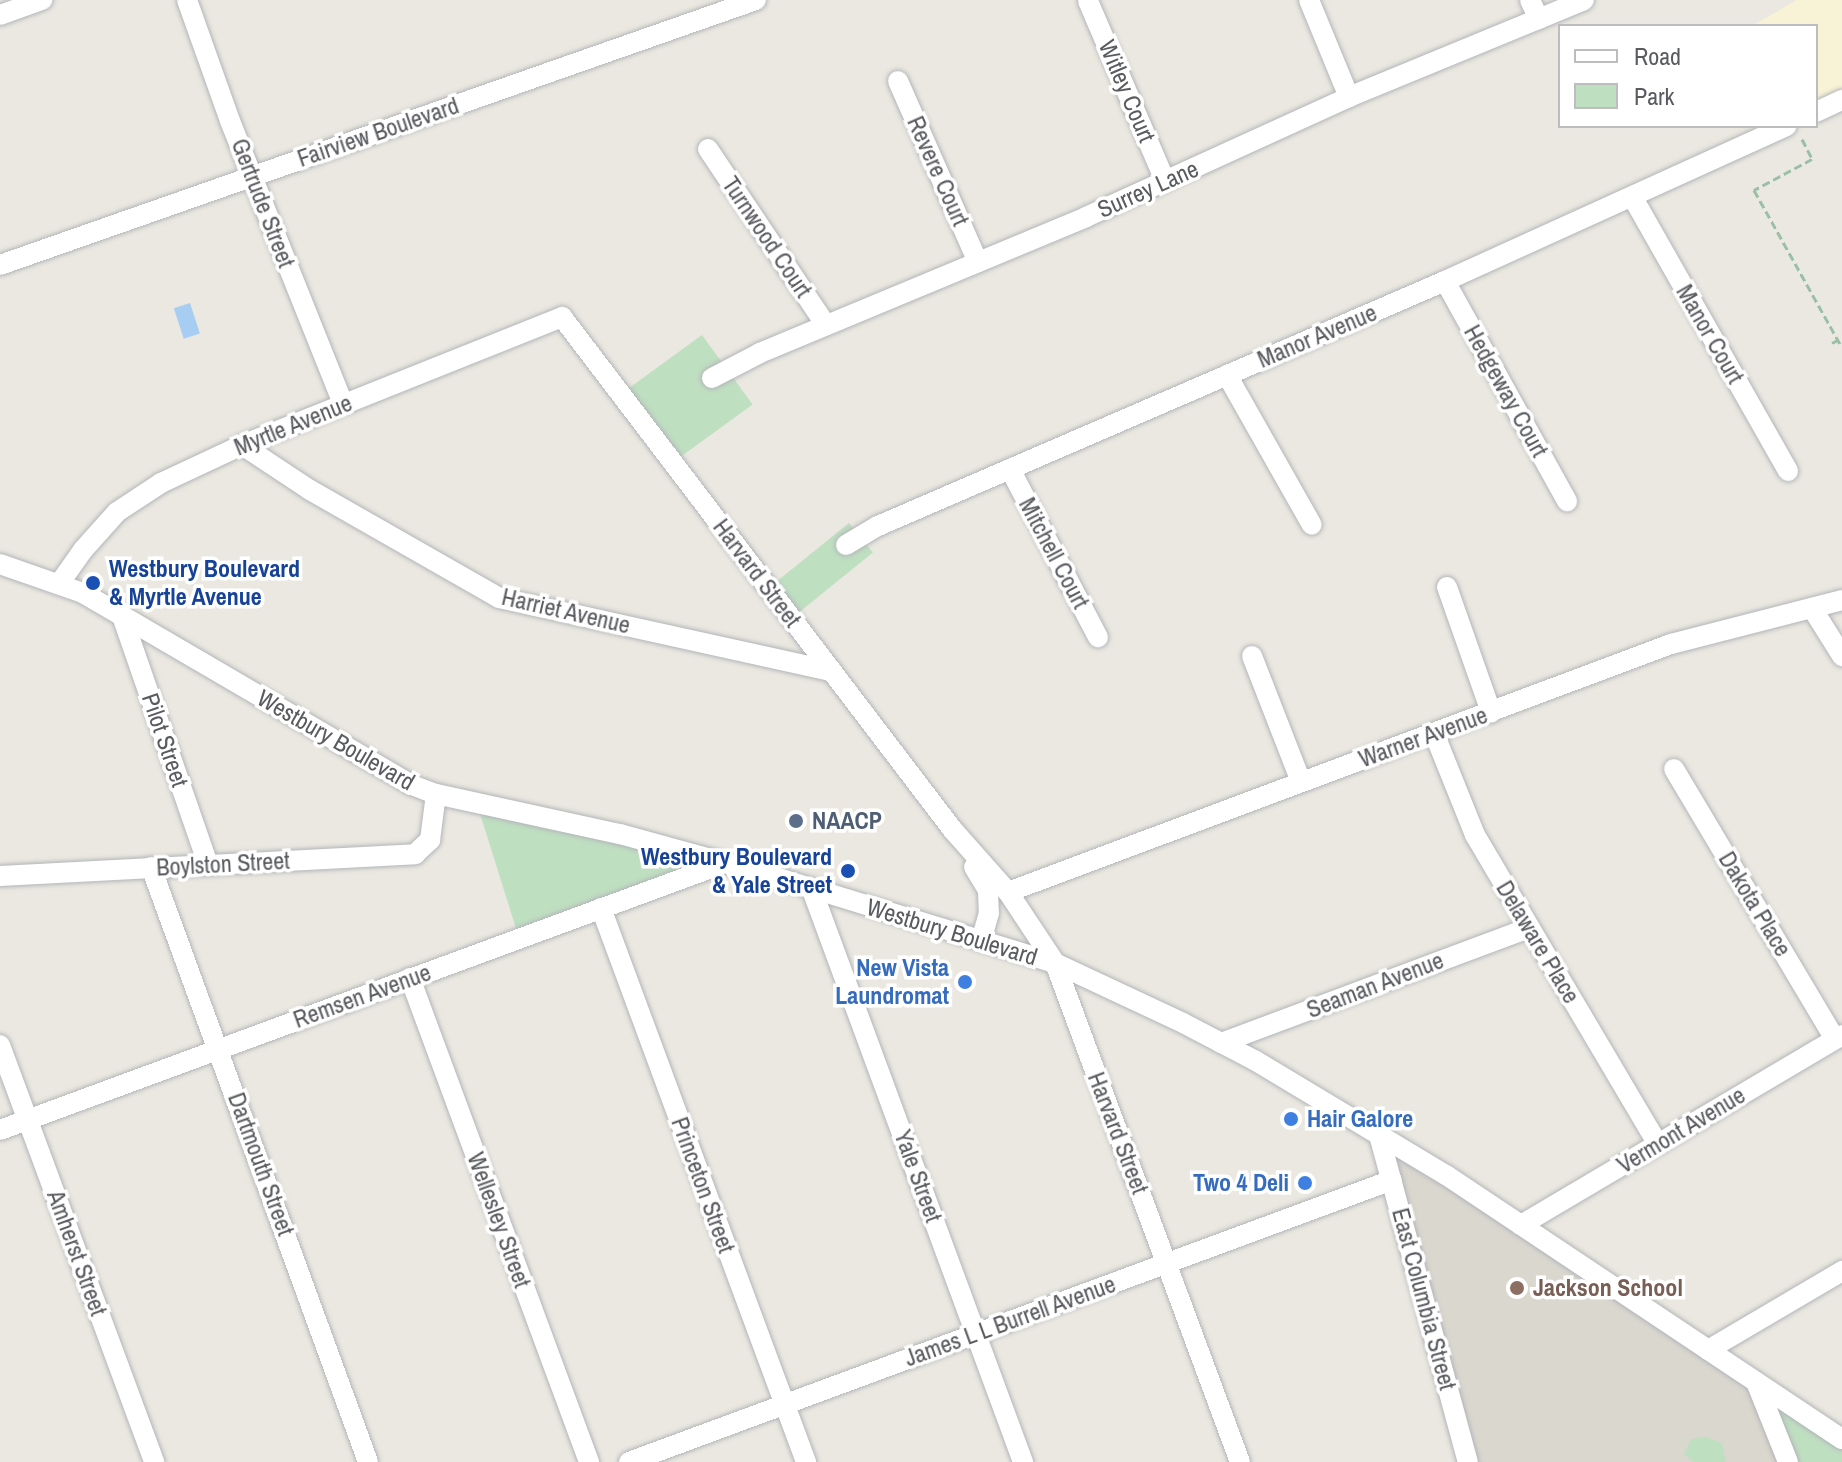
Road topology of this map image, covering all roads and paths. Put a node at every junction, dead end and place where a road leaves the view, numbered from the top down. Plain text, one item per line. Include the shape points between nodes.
1 (42, 0) edge
2 (187, 0) edge
3 (756, 0) edge
4 (1309, 0) edge
5 (1584, 0) edge
6 (1088, 1) edge
7 (1534, 10) edge
8 (0, 15) edge
9 (898, 81) dead end
10 (1349, 97) junction
11 (1842, 100) edge
12 (1818, 111) edge
13 (1794, 132) edge
14 (708, 149) dead end
15 (252, 176) junction
16 (1165, 181) junction
17 (1633, 198) junction
18 (978, 262) junction
19 (0, 265) edge
20 (1445, 281) junction
21 (562, 317) joint
22 (826, 325) junction
23 (1840, 341) edge
24 (1832, 343) dead end
25 (1227, 375) junction
26 (712, 378) dead end
27 (343, 404) junction
28 (242, 445) junction
29 (1010, 469) junction
30 (1788, 471) dead end
31 (1567, 501) dead end
32 (1312, 525) dead end
33 (846, 545) dead end
34 (0, 564) edge
35 (59, 584) junction
36 (1447, 587) dead end
37 (1842, 600) edge
38 (1812, 608) junction
39 (122, 616) junction
40 (1098, 637) dead end
41 (1252, 656) dead end
42 (1842, 656) edge
43 (832, 671) junction
44 (1491, 712) junction
45 (1434, 733) junction
46 (1674, 769) dead end
47 (1301, 782) junction
48 (436, 794) junction
49 (952, 829) junction
50 (725, 863) junction
51 (208, 864) junction
52 (151, 867) junction
53 (0, 876) edge
54 (812, 890) junction
55 (1008, 892) junction
56 (601, 908) junction
57 (1529, 928) junction
58 (981, 941) junction
59 (1055, 963) junction
60 (410, 978) junction
61 (1839, 1037) edge
62 (1221, 1043) junction
63 (0, 1045) edge
64 (218, 1049) junction
65 (28, 1119) junction
66 (0, 1130) edge
67 (1379, 1135) junction
68 (1658, 1144) junction
69 (1392, 1180) junction
70 (1521, 1225) junction
71 (1167, 1263) junction
72 (1842, 1271) edge
73 (976, 1333) junction
74 (1708, 1350) junction
75 (1756, 1382) junction
76 (785, 1404) junction
77 (1842, 1439) edge
78 (154, 1462) edge
79 (368, 1462) edge
80 (589, 1462) edge
81 (629, 1462) edge
82 (806, 1462) edge
83 (1023, 1462) edge
84 (1240, 1462) edge
85 (1468, 1462) edge
86 (1788, 1462) edge

1 - 8 street
2 - 15 street, Gertrude Street
3 - 15 street, Fairview Boulevard
4 - 10 street
5 - 7 street, Surrey Lane
6 - 16 street, Witley Court
7 - 10 street, Surrey Lane
9 - 18 street, Revere Court
10 - 16 street, Surrey Lane
11 - 12 street
13 - 17 street, Manor Avenue
13 - 23 path via 1812,159 1754,190
14 - 22 street, Turnwood Court
15 - 19 street, Fairview Boulevard
15 - 27 street, Gertrude Street
16 - 18 street, Surrey Lane
17 - 20 street, Manor Avenue
17 - 30 street, Manor Court
18 - 22 street, Surrey Lane
20 - 25 street, Manor Avenue
20 - 31 street, Hedgeway Court
21 - 27 street, Myrtle Avenue
21 - 43 street, Harvard Street
22 - 26 street, Surrey Lane
23 - 24 path
25 - 29 street, Manor Avenue
25 - 32 street
27 - 28 street, Myrtle Avenue
28 - 35 street, Myrtle Avenue via 161,483 117,512
28 - 43 street, Harriet Avenue via 499,598
29 - 33 street, Manor Avenue
29 - 40 street, Mitchell Court
34 - 35 street, Westbury Boulevard
35 - 39 street, Westbury Boulevard
36 - 44 street
37 - 38 street, Warner Avenue
38 - 42 street
38 - 44 street, Warner Avenue via 1671,644
39 - 48 street, Westbury Boulevard via 412,785
39 - 51 street, Pilot Street
41 - 47 street
43 - 49 street, Harvard Street
44 - 45 street, Warner Avenue
45 - 47 street, Warner Avenue
45 - 57 street, Delaware Place via 1475,835
46 - 61 street, Dakota Place
47 - 55 street, Warner Avenue
48 - 50 street, Westbury Boulevard
48 - 51 street, Boylston Street via 432,831 424,849 415,854
49 - 55 street, Harvard Street
49 - 58 street, Harvard Street via 988,890 989,913
50 - 54 street, Westbury Boulevard
50 - 56 street, Remsen Avenue
51 - 52 street, Boylston Street
52 - 53 street, Boylston Street
52 - 64 street, Dartmouth Street
54 - 58 street, Westbury Boulevard
54 - 73 street, Yale Street
55 - 59 street, Harvard Street
56 - 60 street, Remsen Avenue
56 - 76 street, Princeton Street
57 - 62 street, Seaman Avenue
57 - 68 street, Delaware Place
58 - 59 street, Westbury Boulevard
59 - 62 street, Westbury Boulevard
59 - 71 street, Harvard Street
60 - 64 street, Remsen Avenue
60 - 80 street, Wellesley Street
61 - 68 street, Vermont Avenue
62 - 67 street, Westbury Boulevard
63 - 65 street, Amherst Street
64 - 65 street, Remsen Avenue
64 - 79 street, Dartmouth Street
65 - 66 street, Remsen Avenue
65 - 78 street, Amherst Street
67 - 69 street, East Columbia Street
67 - 70 street, Westbury Boulevard
68 - 70 street, Vermont Avenue
69 - 71 street, James L L Burrell Avenue
69 - 85 street, East Columbia Street
70 - 74 street, Westbury Boulevard
71 - 73 street, James L L Burrell Avenue
71 - 84 street, Harvard Street
72 - 74 street
73 - 76 street, James L L Burrell Avenue
73 - 83 street, Yale Street
74 - 75 street, Westbury Boulevard
75 - 77 street, Westbury Boulevard
75 - 86 street
76 - 81 street, James L L Burrell Avenue
76 - 82 street, Princeton Street

